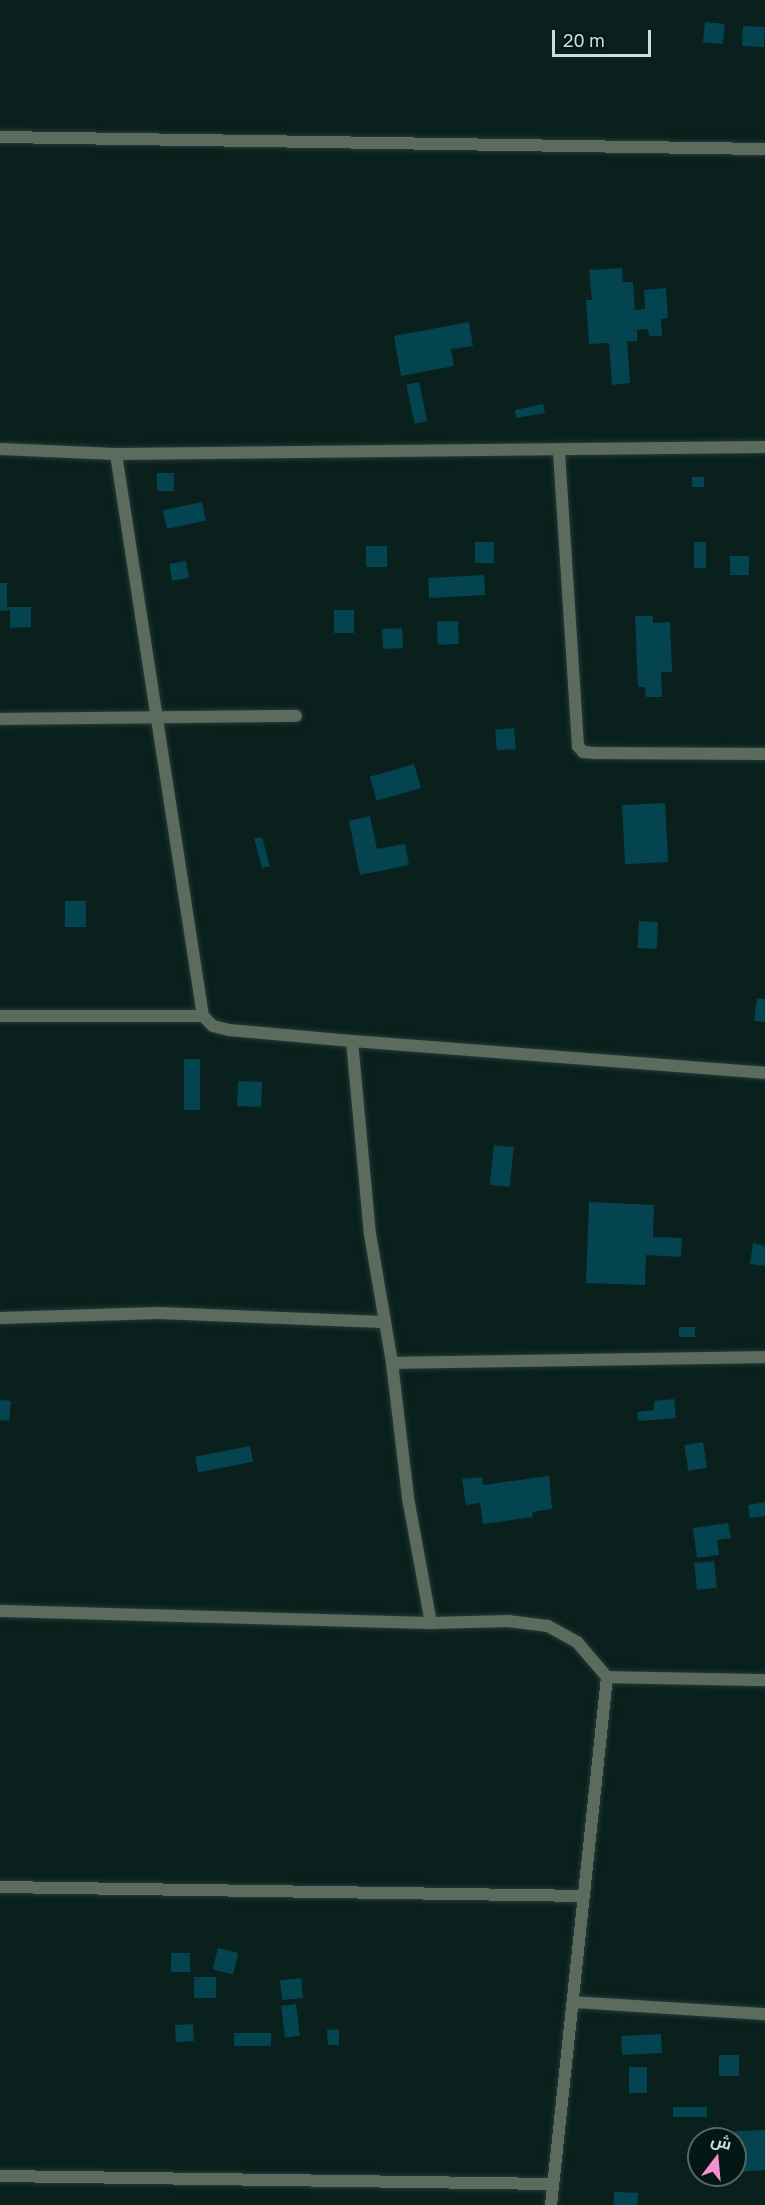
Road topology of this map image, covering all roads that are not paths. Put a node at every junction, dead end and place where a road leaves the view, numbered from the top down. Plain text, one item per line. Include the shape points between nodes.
1 (0, 137) edge
2 (765, 149) edge
3 (765, 447) edge
4 (0, 449) edge
5 (559, 452) junction
6 (116, 454) junction
7 (296, 716) dead end
8 (159, 718) junction
9 (0, 719) edge
10 (765, 754) edge
11 (0, 1016) edge
12 (202, 1016) junction
13 (352, 1041) junction
14 (765, 1073) edge
15 (0, 1318) edge
16 (382, 1322) junction
17 (765, 1357) edge
18 (392, 1363) junction
19 (0, 1611) edge
20 (430, 1623) junction
21 (607, 1677) junction
22 (765, 1680) edge
23 (0, 1887) edge
24 (584, 1896) junction
25 (573, 2002) junction
26 (765, 2014) edge
27 (0, 2176) edge
28 (551, 2184) junction
29 (551, 2205) edge

1 - 2 street
3 - 5 street
4 - 6 street
5 - 6 street
5 - 10 street via 578,746 583,752 596,753
6 - 8 street
7 - 8 street
8 - 9 street
8 - 12 street
11 - 12 street
12 - 13 street via 213,1026 229,1030
13 - 14 street
13 - 16 street
15 - 16 street via 159,1313
16 - 18 street
17 - 18 street
18 - 20 street via 408,1498
19 - 20 street
20 - 21 street via 508,1621 548,1626 578,1642
21 - 22 street
21 - 24 street
23 - 24 street
24 - 25 street
25 - 26 street
25 - 28 street
27 - 28 street
28 - 29 street

